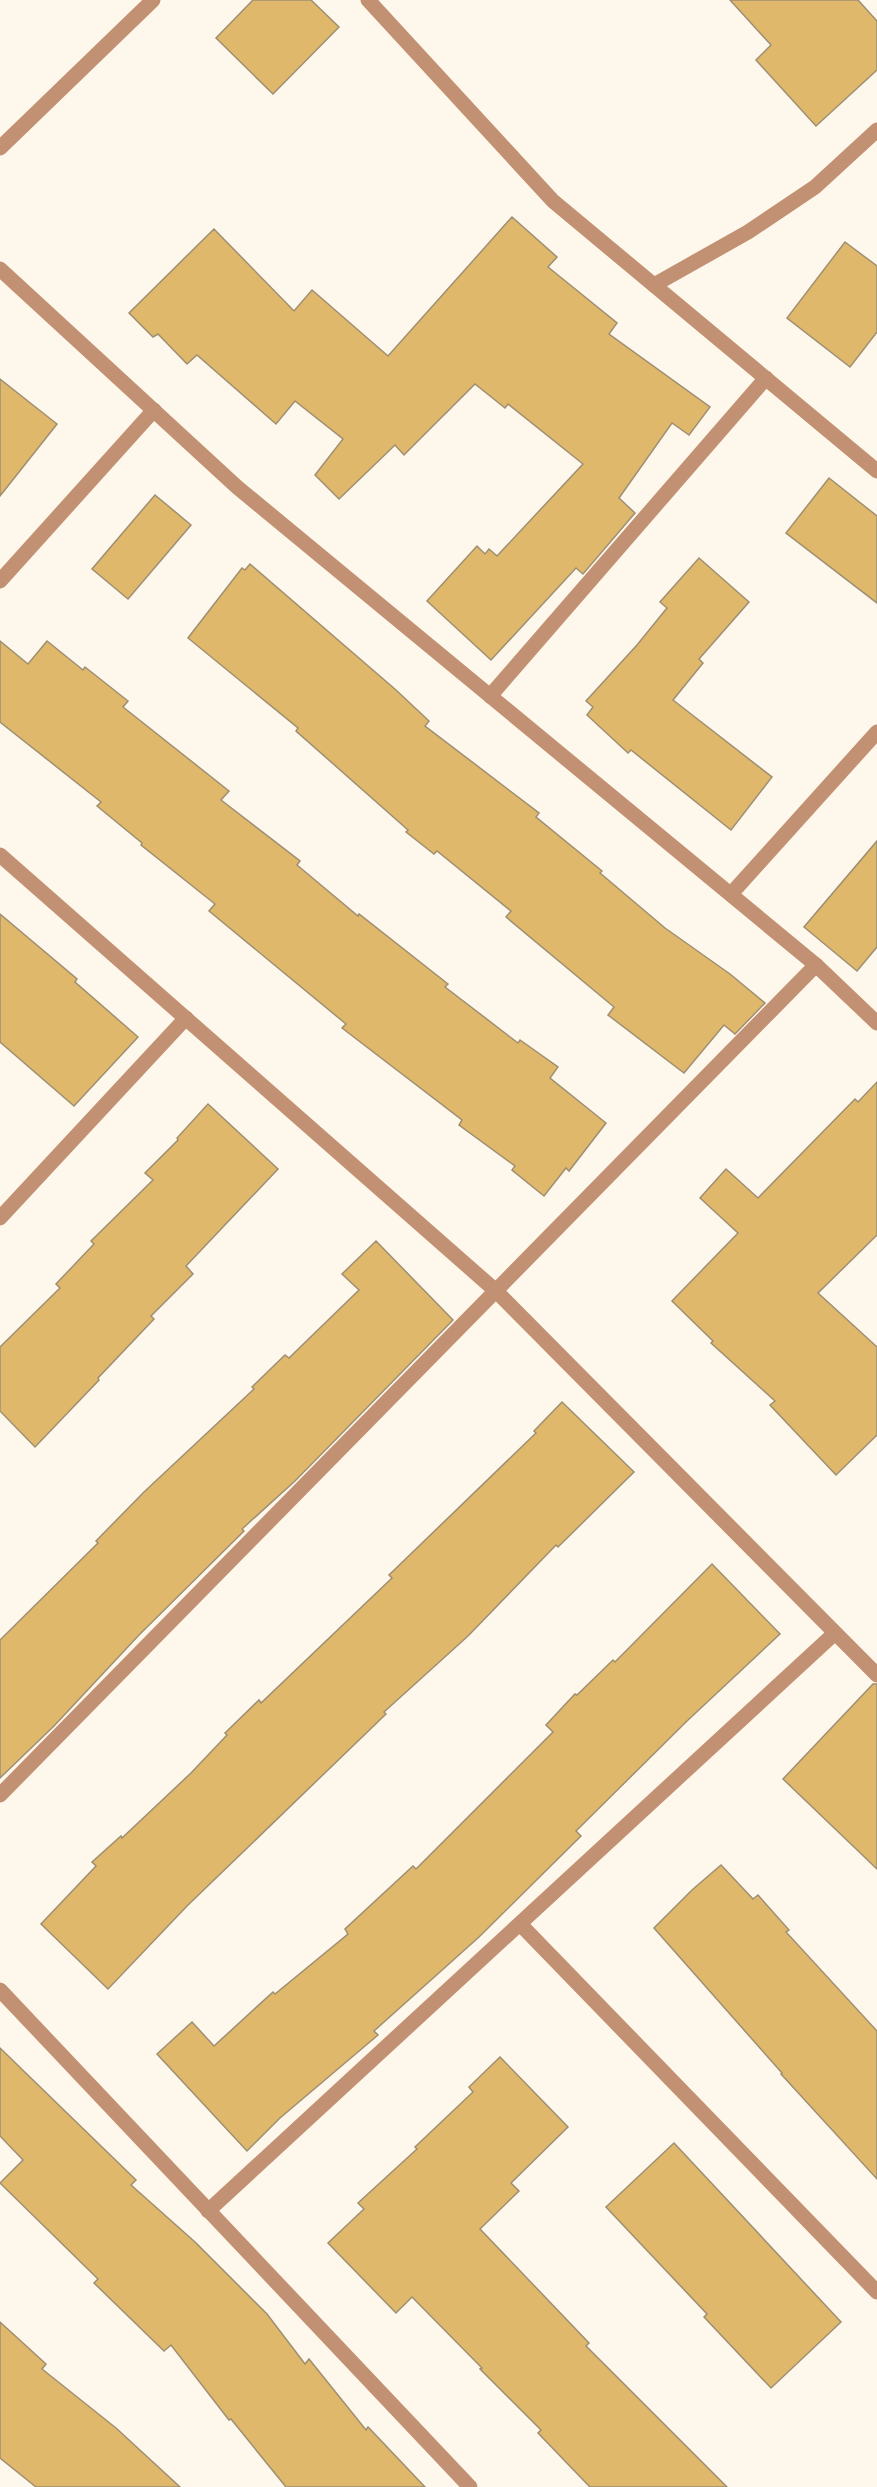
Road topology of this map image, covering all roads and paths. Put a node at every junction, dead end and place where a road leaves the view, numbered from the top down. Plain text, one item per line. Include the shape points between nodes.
1 (153, 0) edge
2 (368, 0) edge
3 (877, 130) edge
4 (0, 148) edge
5 (0, 269) edge
6 (654, 285) junction
7 (766, 378) junction
8 (154, 410) junction
9 (877, 471) edge
10 (0, 581) edge
11 (490, 696) junction
12 (877, 732) edge
13 (0, 855) edge
14 (731, 894) junction
15 (816, 965) junction
16 (186, 1018) junction
17 (877, 1023) edge
18 (0, 1218) edge
19 (496, 1291) junction
20 (835, 1633) junction
21 (877, 1675) edge
22 (0, 1795) edge
23 (520, 1924) junction
24 (0, 1990) edge
25 (208, 2211) junction
26 (877, 2292) edge
27 (470, 2487) edge

1 - 4 street
2 - 6 street via 554,201
3 - 6 street via 815,187 748,232
5 - 8 street
6 - 7 street
7 - 9 street
7 - 11 street
8 - 10 street
8 - 11 street via 237,487
11 - 14 street
12 - 14 street
13 - 16 street
14 - 15 street
15 - 17 street
15 - 19 street
16 - 18 street
16 - 19 street
19 - 20 street
19 - 22 street
20 - 21 street
20 - 23 street
23 - 25 street
23 - 26 street
24 - 25 street
25 - 27 street

